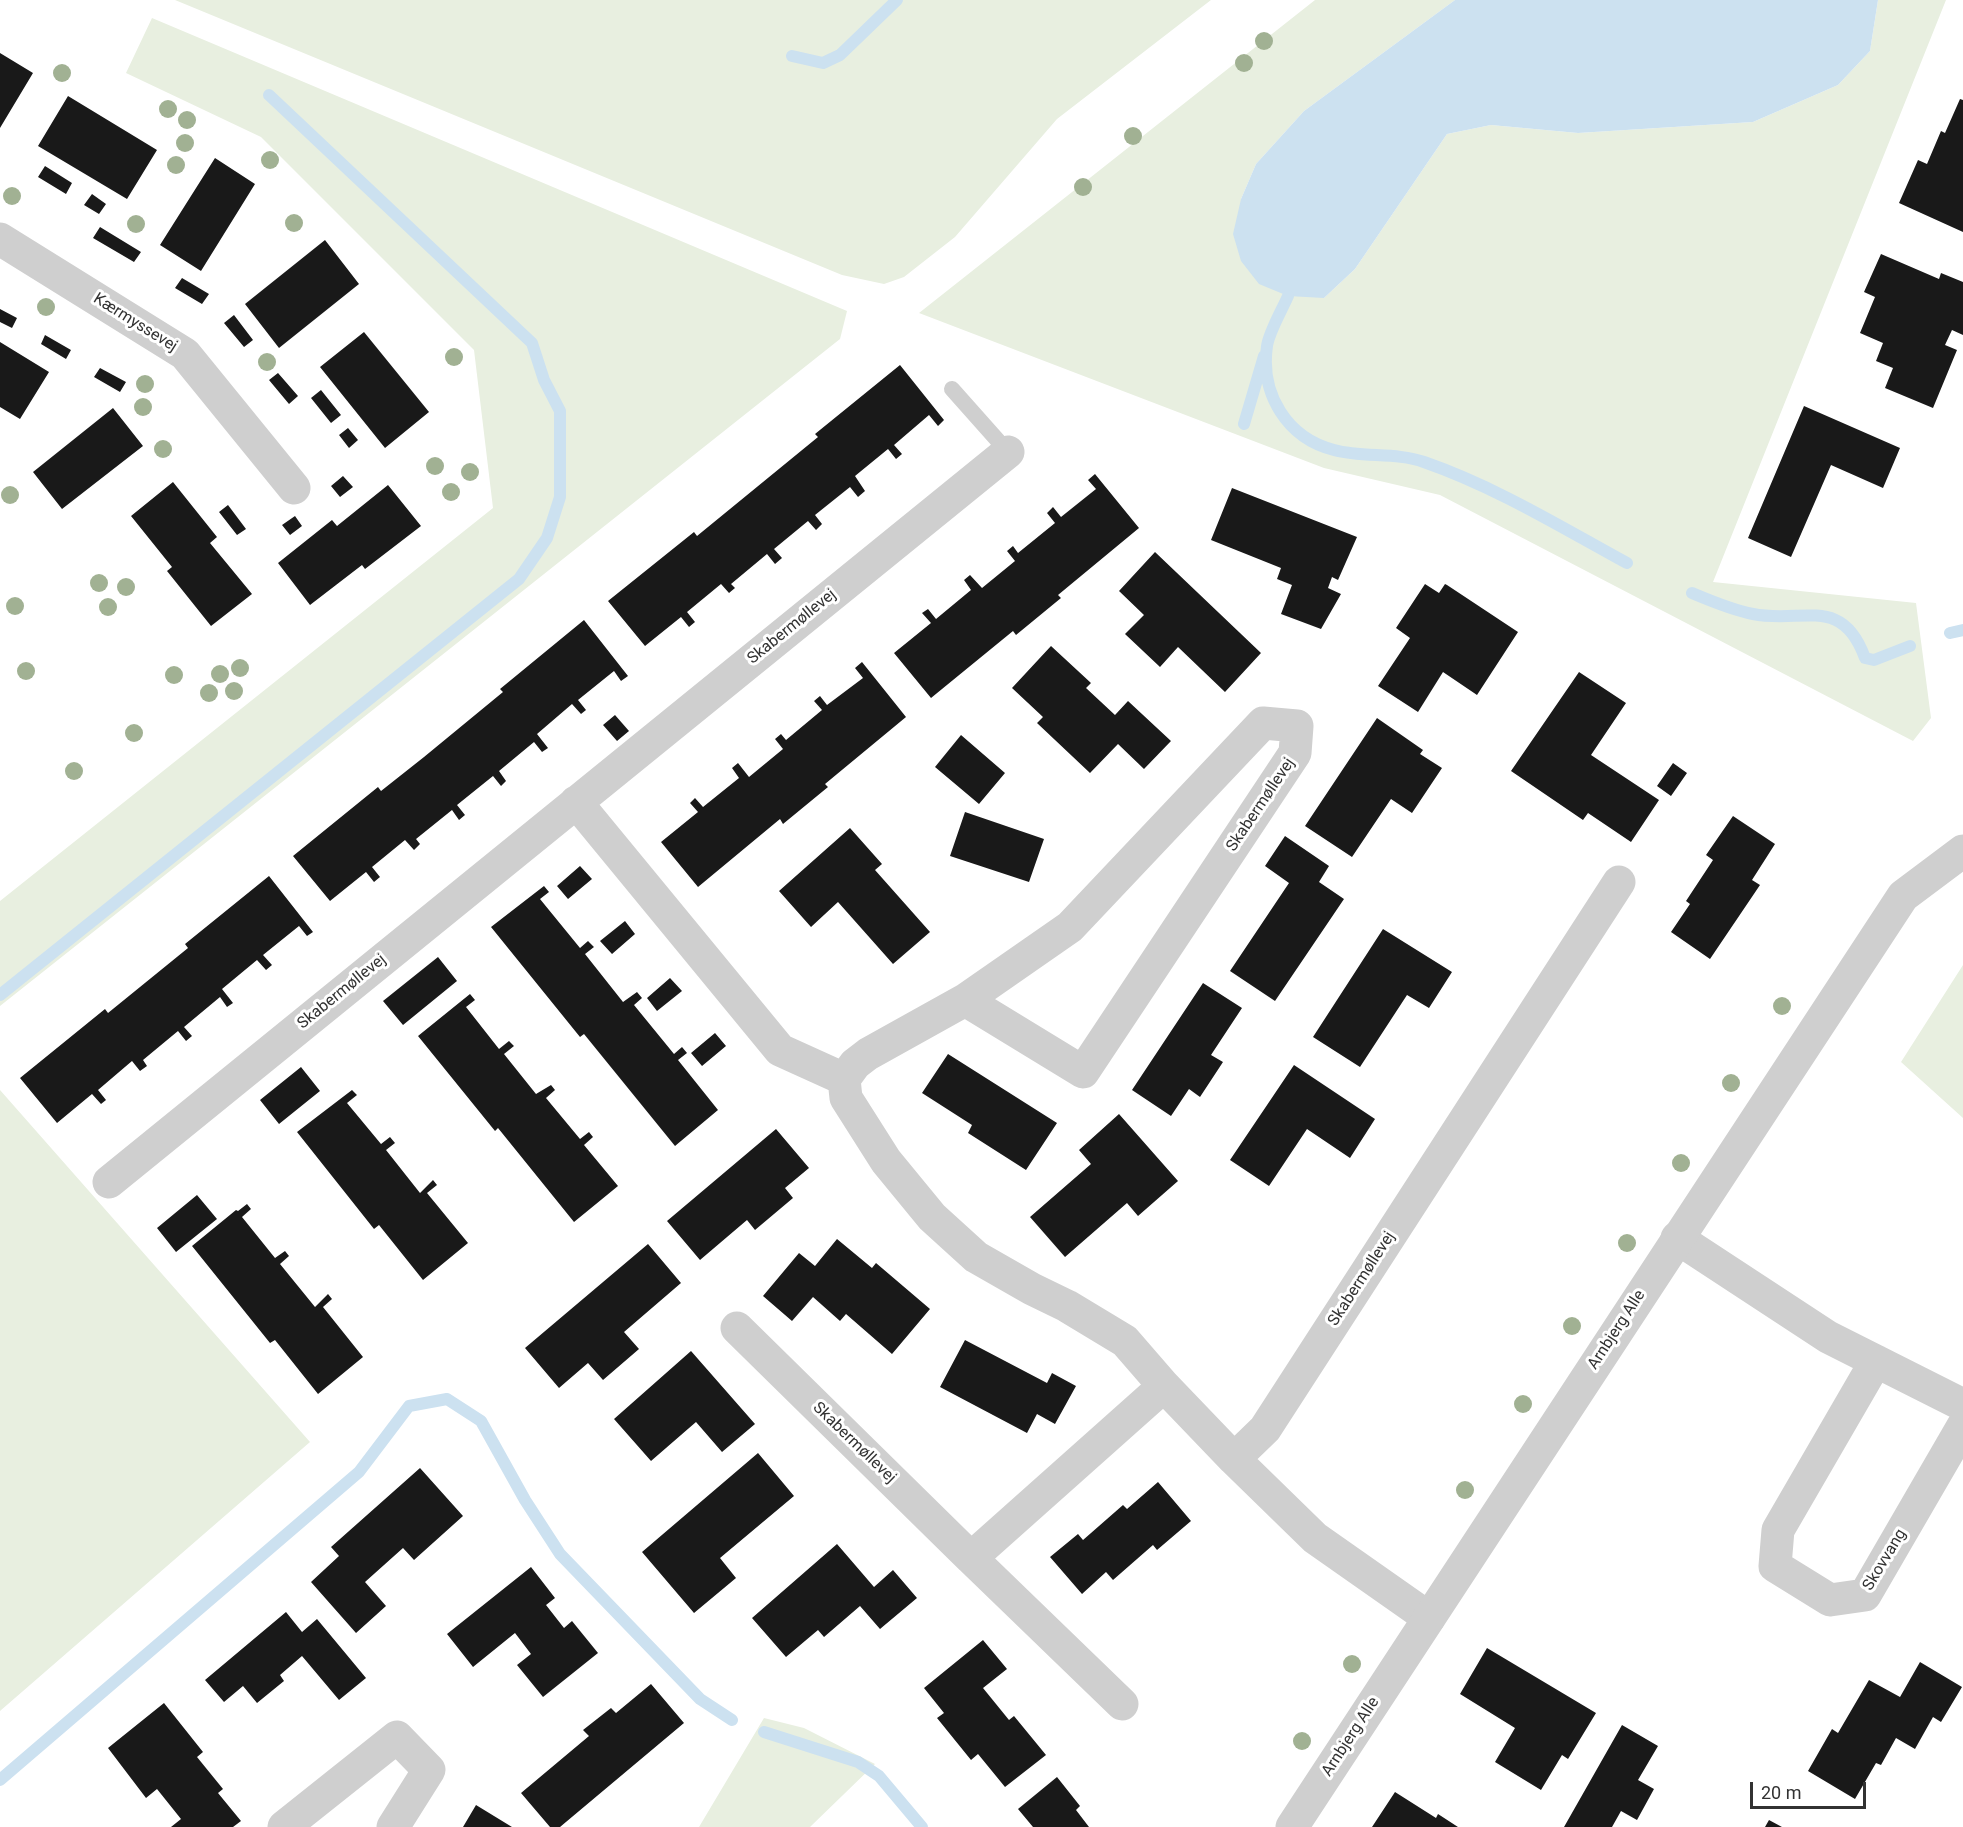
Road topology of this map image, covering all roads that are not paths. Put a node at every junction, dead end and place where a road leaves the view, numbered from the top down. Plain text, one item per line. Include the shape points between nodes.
1 (0, 239) edge
2 (952, 389) dead end
3 (1008, 452) joint
4 (294, 488) dead end
5 (576, 802) junction
6 (1963, 851) edge
7 (1619, 882) dead end
8 (965, 1000) junction
9 (844, 1079) junction
10 (109, 1182) dead end
11 (1677, 1238) junction
12 (737, 1328) dead end
13 (1876, 1361) junction
14 (1164, 1386) junction
15 (1963, 1405) edge
16 (1963, 1426) edge
17 (1234, 1459) junction
18 (971, 1558) junction
19 (1429, 1618) junction
20 (1122, 1704) dead end
21 (284, 1827) edge
22 (393, 1827) edge
23 (1292, 1827) edge

1 - 4 street, Kærmyssevej via 185,354
2 - 3 lane
3 - 5 street, Skabermøllevej
5 - 9 street via 780,1050
5 - 10 street, Skabermøllevej
6 - 11 street, Arnbjerg Alle via 1903,896
7 - 17 street, Skabermøllevej via 1264,1429
8 - 8 street, Skabermøllevej via 1070,927 1263,723 1297,726 1295,753 1083,1072
8 - 9 street, Skabermøllevej via 868,1054
9 - 14 street via 846,1098 886,1161 932,1217 976,1257 1125,1341
11 - 13 street via 1828,1337
11 - 19 street, Arnbjerg Alle
12 - 18 street, Skabermøllevej
13 - 15 street
13 - 16 street, Skovvang via 1778,1530 1775,1566 1830,1600 1866,1595
14 - 17 street
14 - 18 street
17 - 19 street via 1315,1538
18 - 20 street, Skabermøllevej
19 - 23 street, Arnbjerg Alle
21 - 22 street via 397,1737 429,1770

